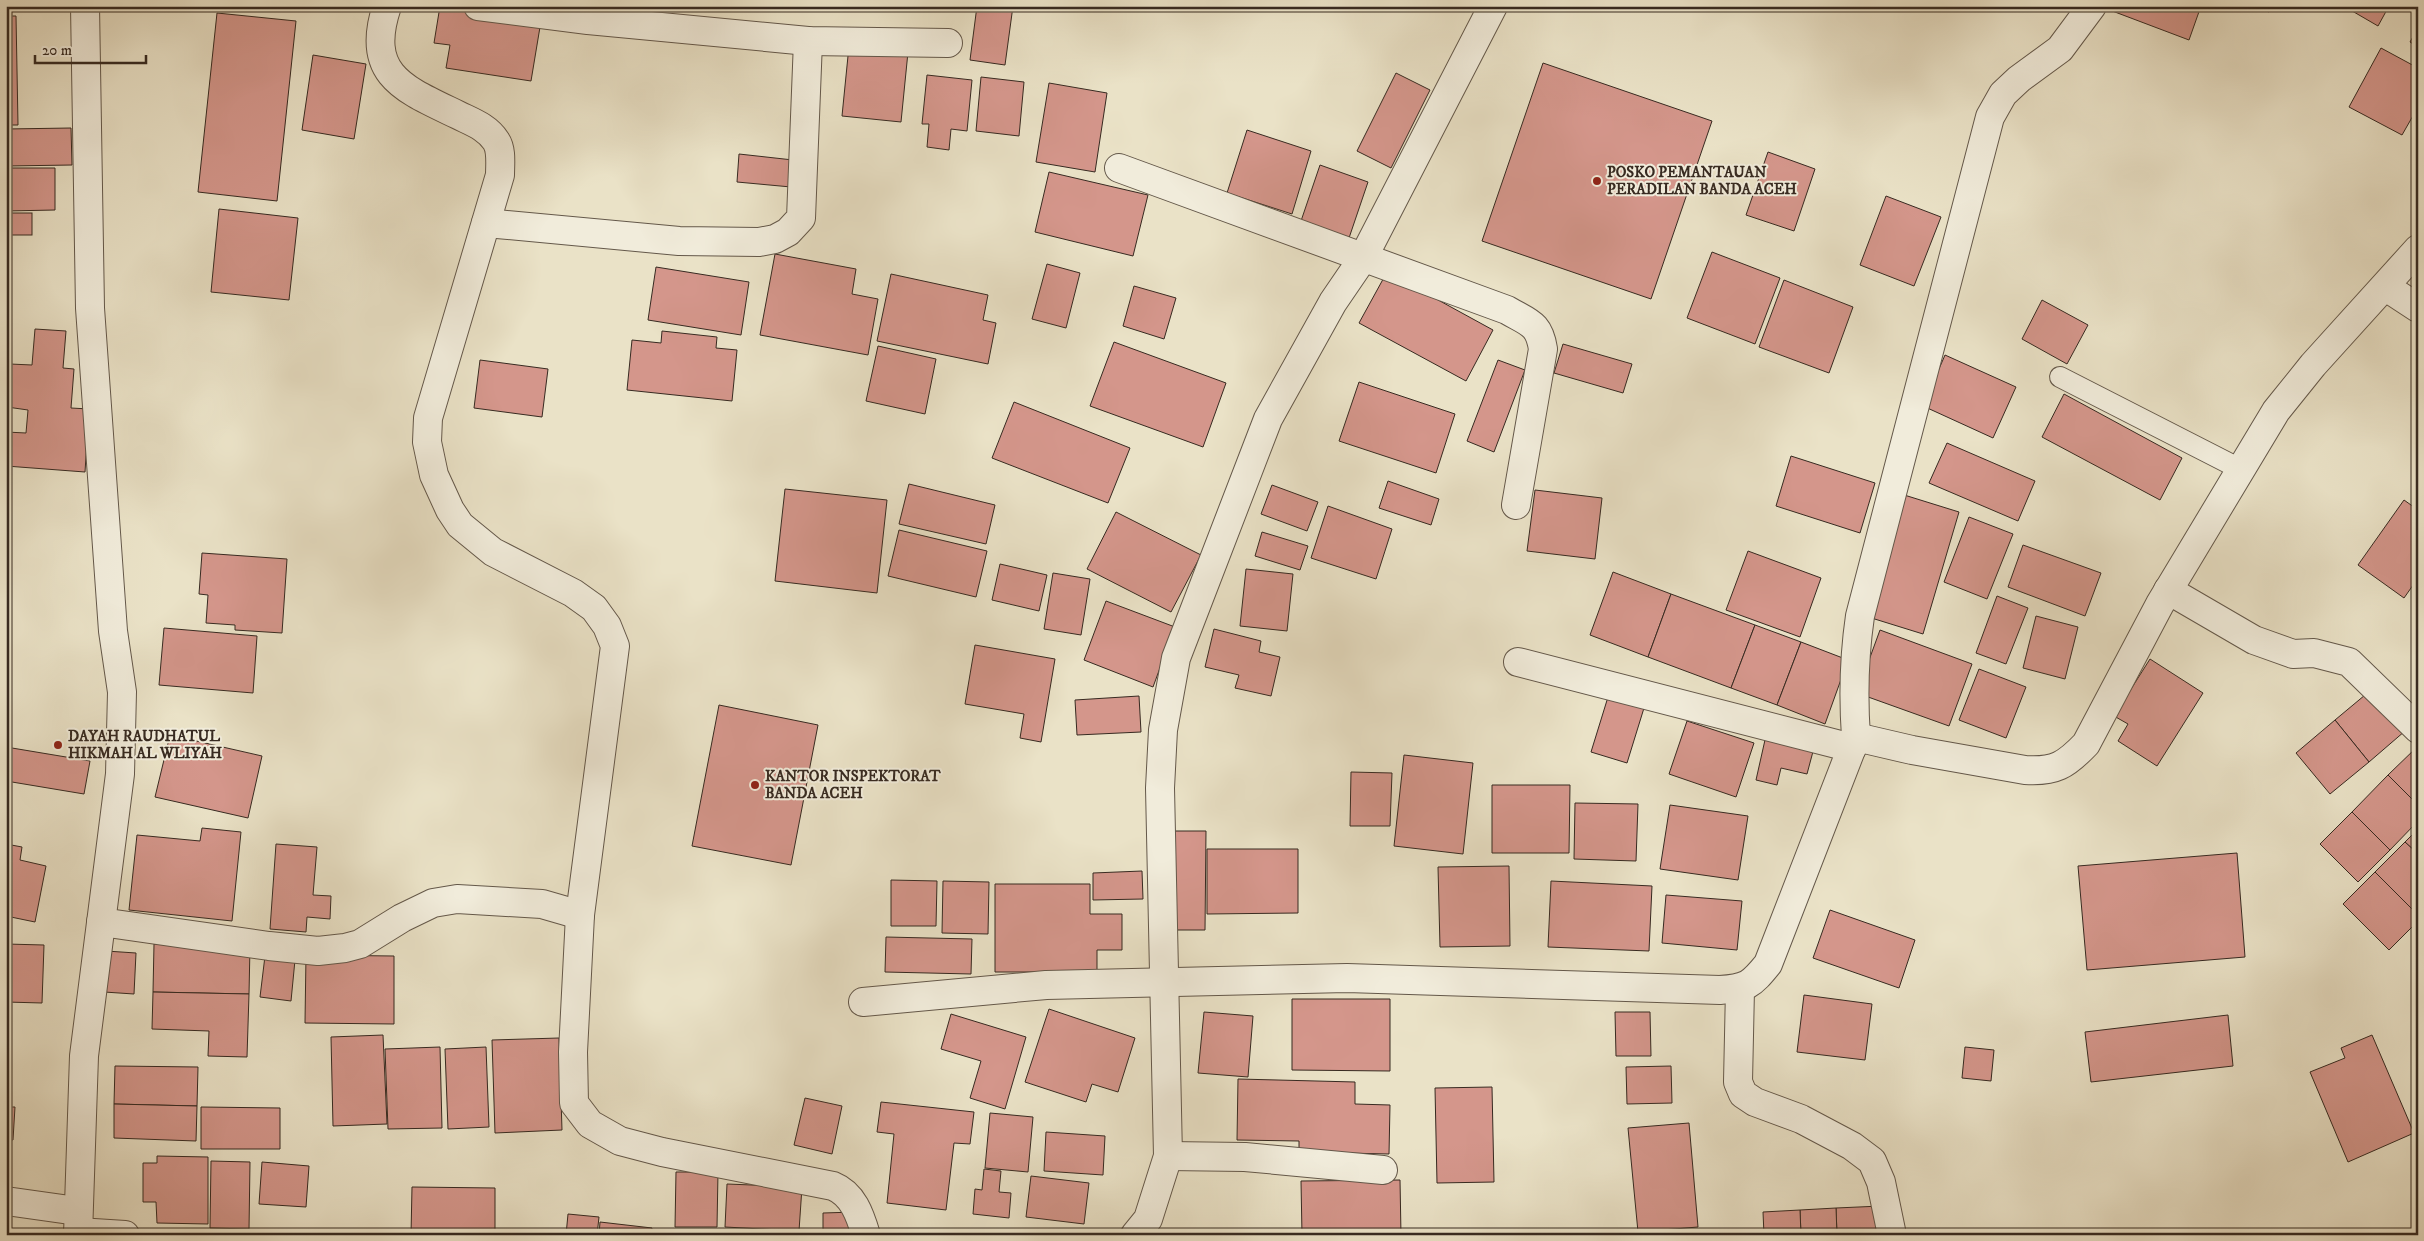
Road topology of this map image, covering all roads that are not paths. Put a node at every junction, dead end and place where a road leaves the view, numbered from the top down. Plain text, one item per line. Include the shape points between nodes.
1 (85, 6) edge
2 (387, 6) edge
3 (478, 6) edge
4 (1493, 6) edge
5 (2092, 6) edge
6 (808, 41) junction
7 (948, 43) dead end
8 (1119, 168) dead end
9 (486, 223) junction
10 (2418, 250) edge
11 (1363, 258) junction
12 (2386, 287) junction
13 (2418, 308) edge
14 (2060, 377) dead end
15 (2242, 470) junction
16 (1516, 506) dead end
17 (2168, 590) junction
18 (1518, 662) dead end
19 (2418, 729) edge
20 (1854, 742) junction
21 (580, 915) junction
22 (101, 922) junction
23 (1164, 984) junction
24 (1740, 989) junction
25 (863, 1002) dead end
26 (1168, 1156) junction
27 (1383, 1170) dead end
28 (6, 1201) edge
29 (78, 1226) edge
30 (125, 1235) edge
31 (866, 1235) edge
32 (1135, 1235) edge
33 (1892, 1235) edge

1 - 22 street via 90,308 113,631 122,692 120,774
2 - 9 street via 380,26 386,70 426,100 484,127 496,141 500,175
3 - 6 street
4 - 11 street
5 - 20 street via 2060,50 2019,78 2003,94 1990,117 1860,616 1853,689
6 - 7 street
6 - 9 street via 801,218 788,232 759,242 679,241
8 - 11 street
9 - 21 street via 428,418 426,442 434,475 460,525 493,552 573,593 594,608 607,626 615,646
10 - 12 street
11 - 16 street via 1507,310 1537,328 1541,334 1543,349
11 - 23 street via 1333,302 1268,419 1176,658 1163,730 1160,788
12 - 13 street
12 - 15 street via 2276,411
14 - 15 lane
15 - 17 street
17 - 19 street via 2254,640 2293,654 2314,653 2349,662
17 - 20 street via 2086,744 2062,766 2040,771 2026,770
18 - 20 street
20 - 24 street via 1768,964 1753,983
21 - 22 street via 542,904 457,899 433,902 360,944 318,951
21 - 31 street via 573,1052 574,1103 590,1124 620,1141 662,1152 843,1190 849,1196
22 - 29 street via 84,1056
23 - 24 street via 1347,978
23 - 25 street via 1046,986
23 - 26 street
24 - 33 street via 1738,1082 1744,1094 1755,1102 1801,1119 1852,1146 1872,1161 1881,1182
26 - 27 street via 1245,1157
26 - 32 street via 1148,1219
28 - 29 street
29 - 30 street

